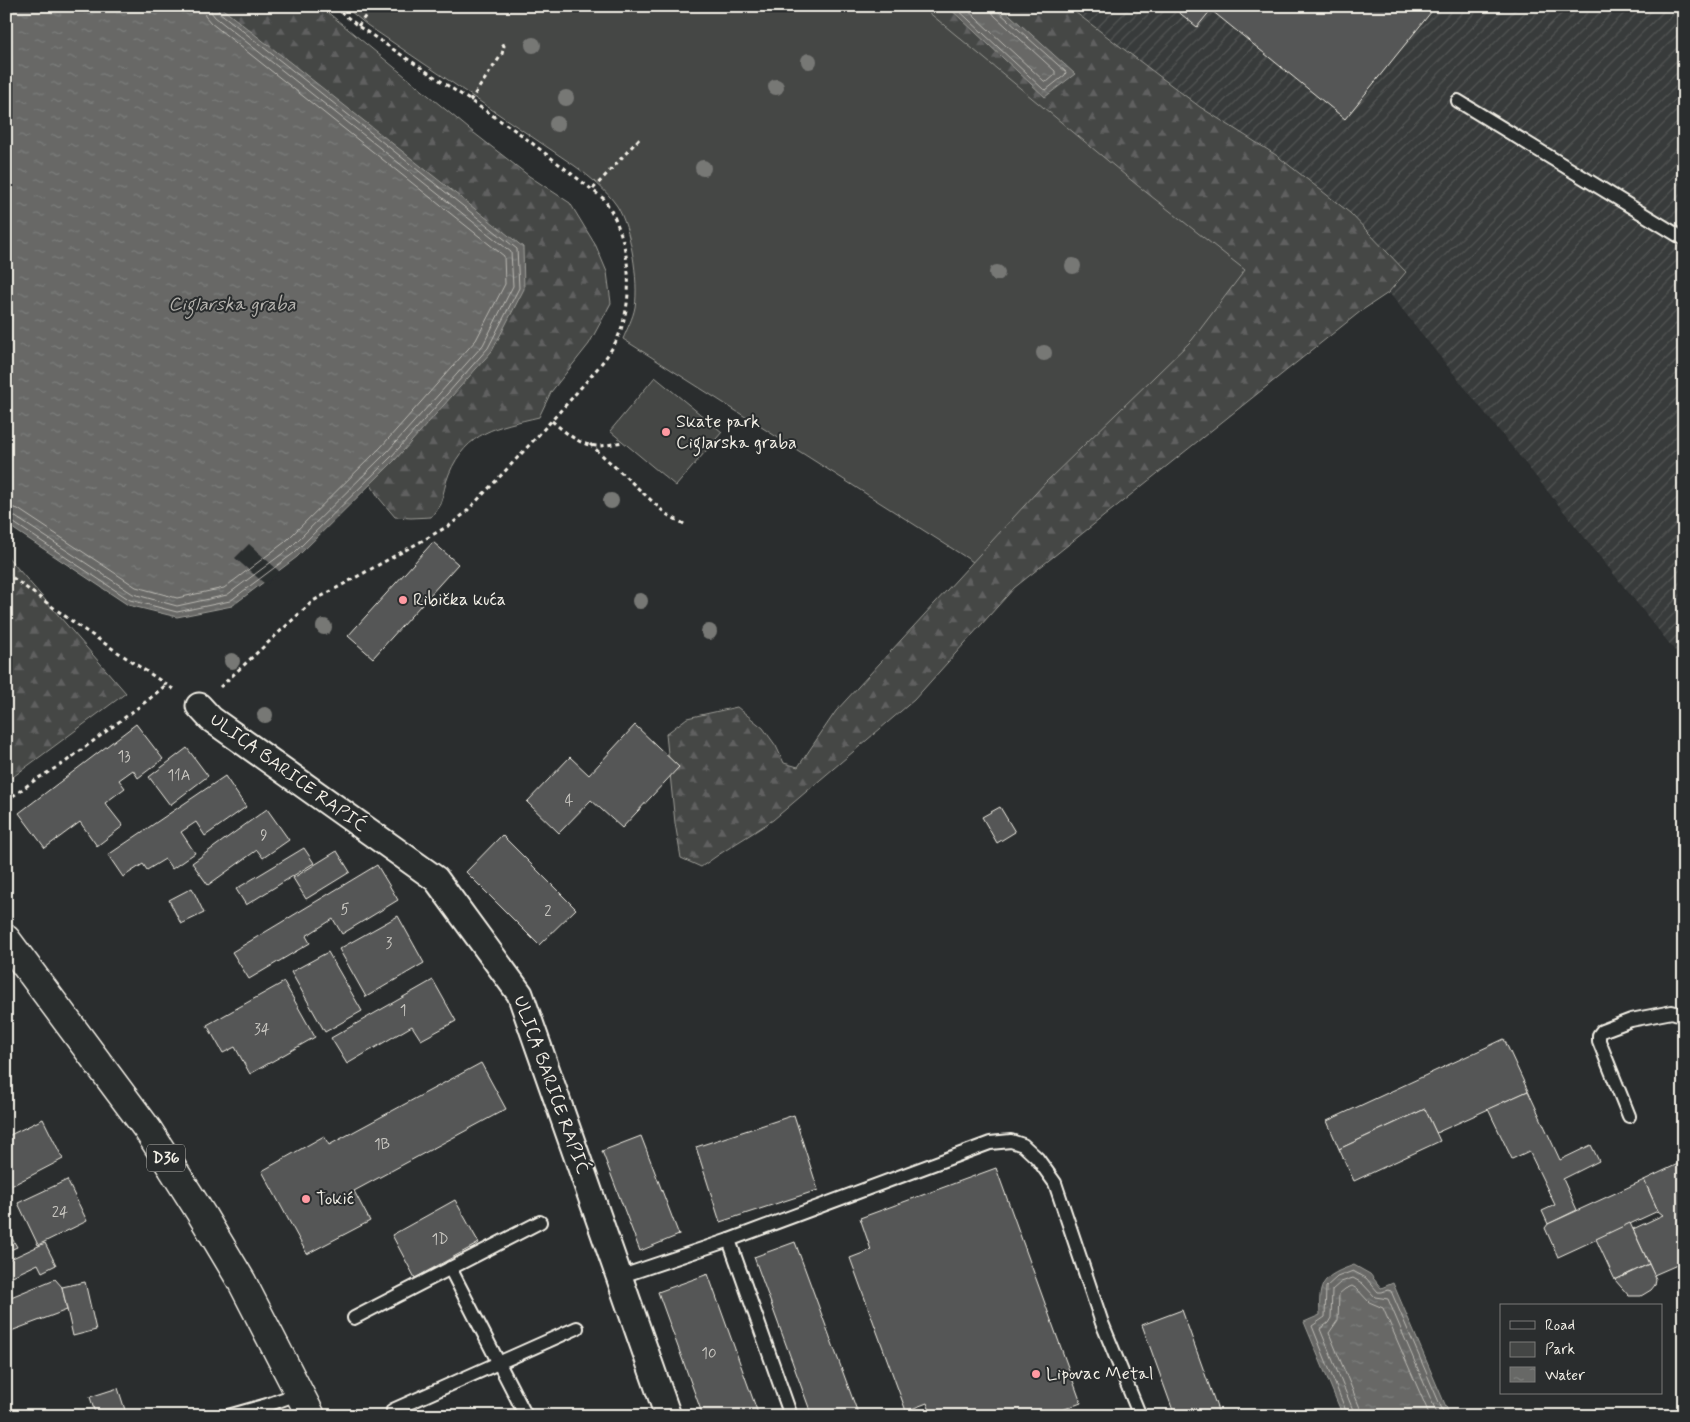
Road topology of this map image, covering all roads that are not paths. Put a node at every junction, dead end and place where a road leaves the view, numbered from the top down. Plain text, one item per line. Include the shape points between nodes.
1 (1458, 101) dead end
2 (1684, 239) edge
3 (199, 706) road end
4 (6, 939) edge
5 (1684, 1016) edge
6 (1629, 1116) dead end
7 (540, 1222) dead end
8 (729, 1240) junction
9 (450, 1268) junction
10 (618, 1277) junction
11 (354, 1318) dead end
12 (577, 1328) dead end
13 (499, 1362) junction
14 (305, 1404) edge
15 (393, 1410) dead end
16 (228, 1416) edge
17 (526, 1416) edge
18 (668, 1416) edge
19 (791, 1416) edge
20 (1140, 1416) edge

1 - 2 lane
3 - 10 street, ULICA BARICE RAPIĆ via 211,719 440,883 520,994
4 - 14 main road, D36 via 148,1130 242,1282
5 - 6 lane via 1672,1012 1631,1020 1599,1035
7 - 9 lane
8 - 10 lane
8 - 19 lane
8 - 20 lane via 990,1143 1018,1143 1037,1158 1055,1183 1102,1323
9 - 11 lane
9 - 13 lane
10 - 18 street, ULICA BARICE RAPIĆ
12 - 13 lane
13 - 15 lane
13 - 17 lane
14 - 16 lane via 267,1405

